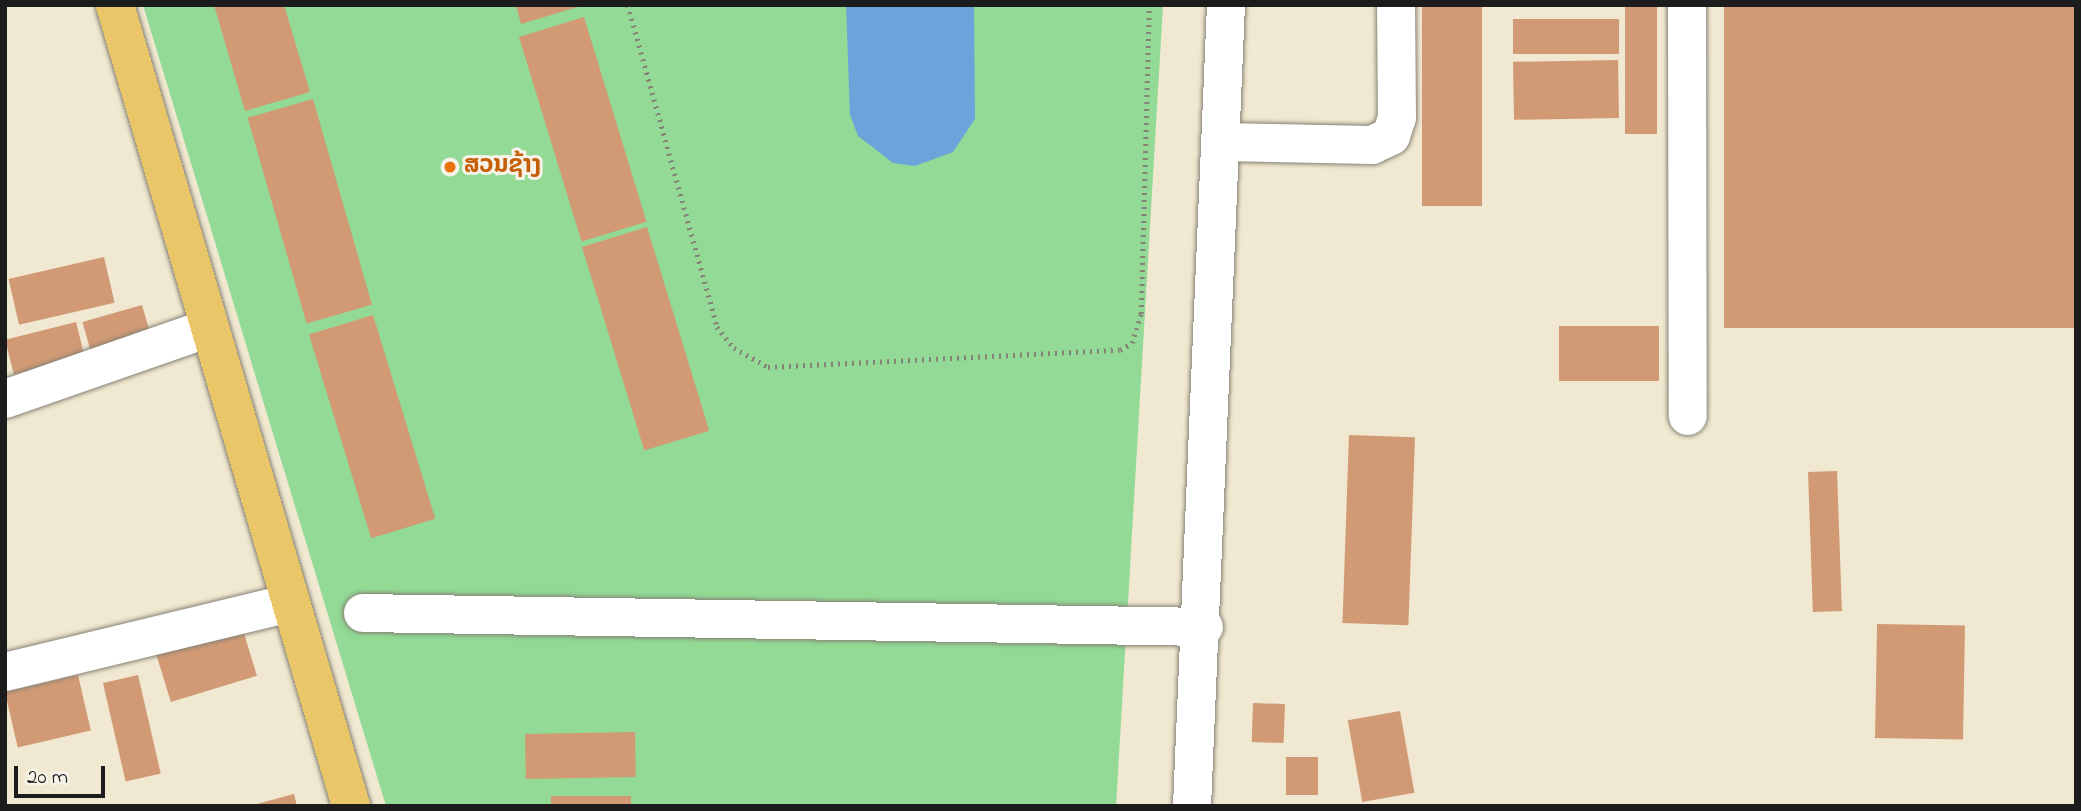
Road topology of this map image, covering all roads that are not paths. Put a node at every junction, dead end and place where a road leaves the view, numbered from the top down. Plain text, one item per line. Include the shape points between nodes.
1 (115, 5) edge
2 (1226, 5) edge
3 (1396, 5) edge
4 (1687, 5) edge
5 (1223, 142) junction
6 (209, 328) junction
7 (5, 399) edge
8 (1688, 416) dead end
9 (291, 603) junction
10 (363, 613) dead end
11 (1204, 627) junction
12 (5, 672) edge
13 (351, 806) edge
14 (1192, 806) edge

1 - 6 main road
2 - 5 street
3 - 5 street via 1397,118 1391,136 1372,145
4 - 8 street
5 - 11 street
6 - 7 street
6 - 9 main road
9 - 12 street
9 - 13 main road
10 - 11 street
11 - 14 street

